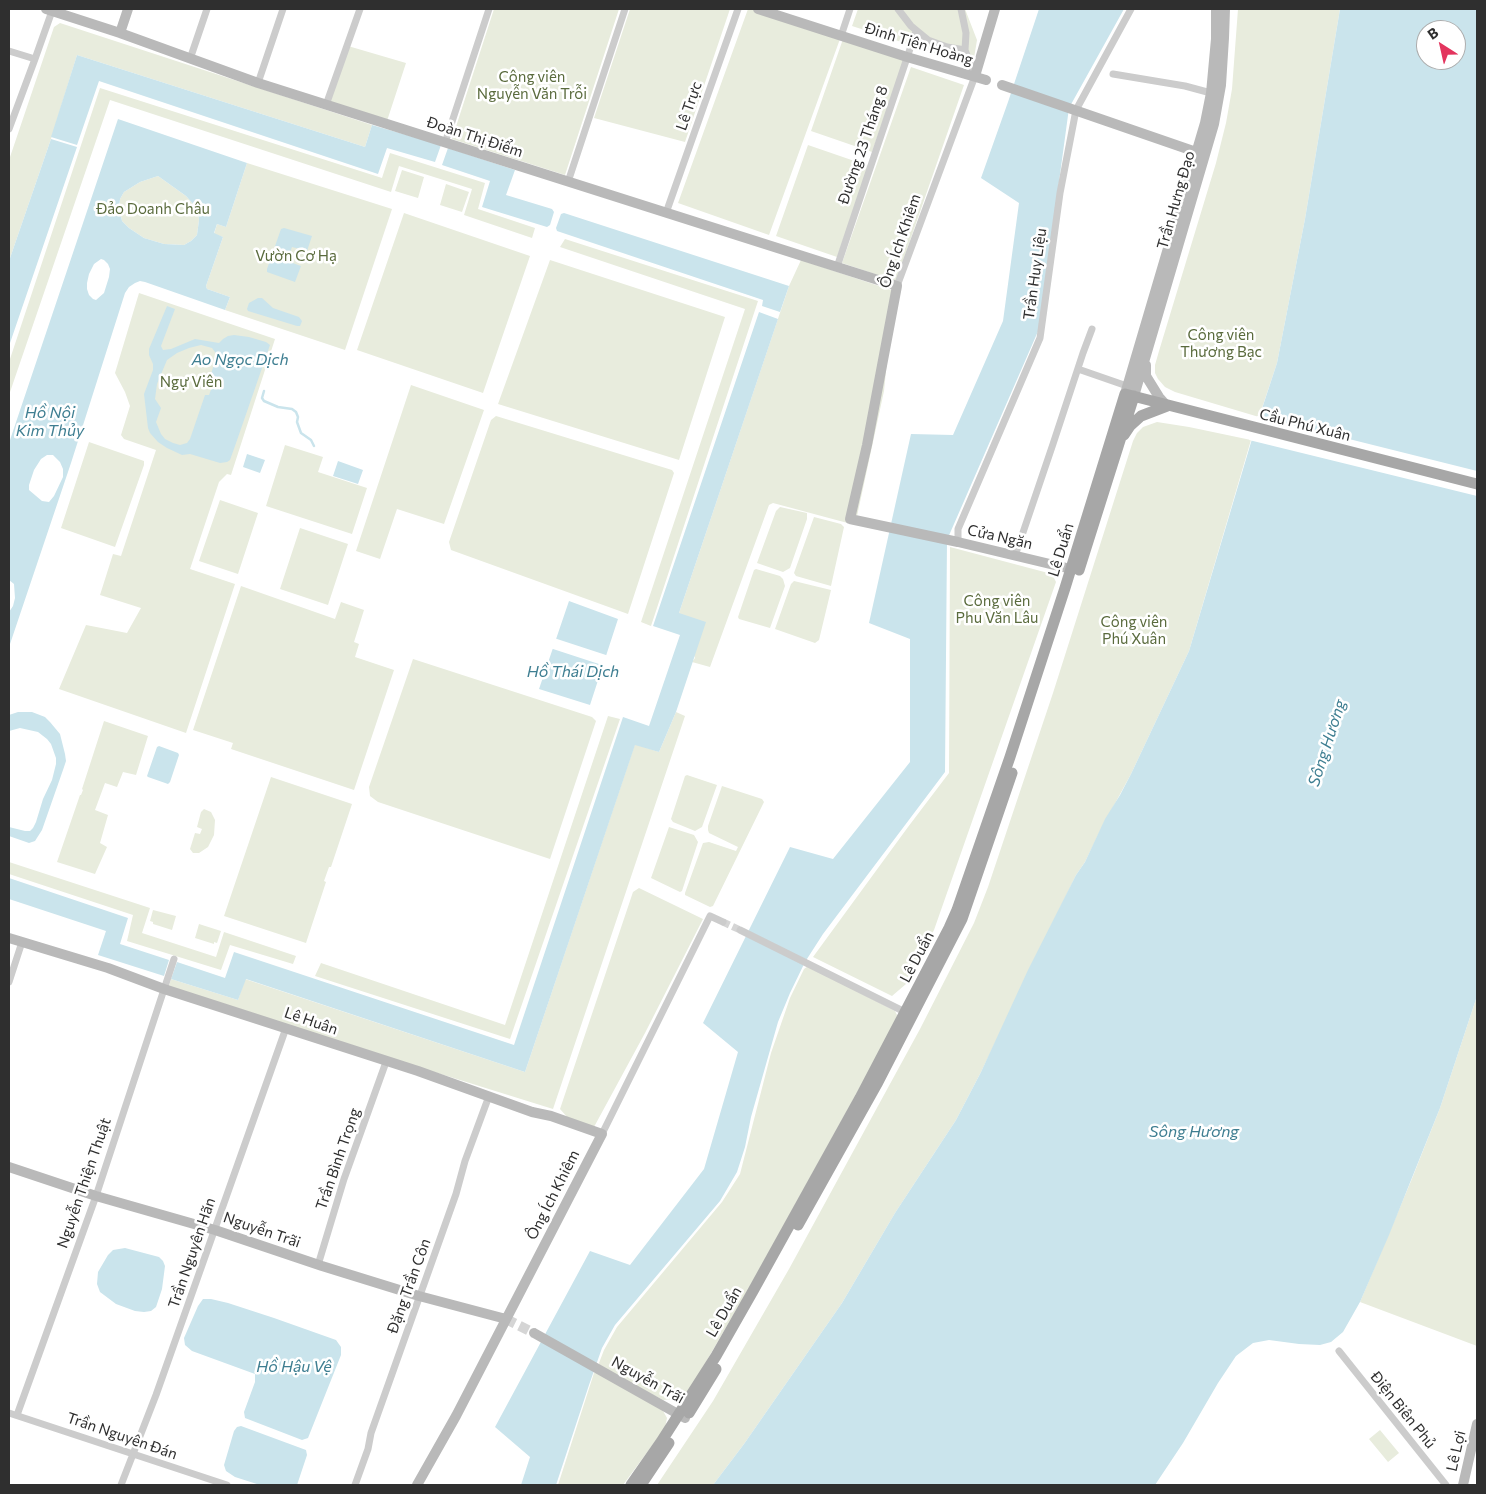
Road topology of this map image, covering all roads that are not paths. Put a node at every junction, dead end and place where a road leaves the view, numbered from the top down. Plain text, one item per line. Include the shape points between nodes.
1 (128, 9) edge
2 (207, 9) edge
3 (283, 9) edge
4 (360, 9) edge
5 (489, 9) edge
6 (625, 9) edge
7 (738, 9) edge
8 (758, 9) edge
9 (850, 9) edge
10 (898, 9) edge
11 (961, 9) edge
12 (995, 9) edge
13 (1130, 9) edge
14 (1216, 9) edge
15 (1224, 9) edge
16 (49, 10) edge
17 (916, 31) junction
18 (120, 33) junction
19 (841, 36) junction
20 (965, 50) junction
21 (9, 51) edge
22 (907, 57) junction
23 (35, 59) junction
24 (190, 59) junction
25 (1113, 74) dead end
26 (975, 76) junction
27 (986, 80) dead end
28 (258, 83) junction
29 (1002, 85) dead end
30 (1211, 92) junction
31 (326, 105) junction
32 (1073, 109) junction
33 (9, 128) edge
34 (446, 143) junction
35 (1201, 154) junction
36 (568, 182) junction
37 (666, 213) junction
38 (836, 267) junction
39 (897, 286) junction
40 (1092, 329) dead end
41 (1146, 357) junction
42 (1078, 369) junction
43 (1129, 392) junction
44 (1167, 406) junction
45 (1118, 443) junction
46 (1477, 484) edge
47 (887, 527) joint
48 (955, 542) junction
49 (1015, 556) junction
50 (1075, 570) junction
51 (723, 922) tunnel mouth
52 (740, 930) tunnel mouth
53 (9, 938) edge
54 (22, 942) junction
55 (174, 959) dead end
56 (9, 982) edge
57 (164, 989) junction
58 (909, 1014) junction
59 (286, 1028) junction
60 (386, 1062) junction
61 (489, 1096) junction
62 (602, 1134) junction
63 (9, 1167) edge
64 (96, 1196) junction
65 (215, 1230) junction
66 (318, 1265) junction
67 (419, 1296) junction
68 (506, 1319) junction
69 (534, 1333) tunnel mouth
70 (1339, 1351) dead end
71 (9, 1412) edge
72 (17, 1415) junction
73 (682, 1416) junction
74 (1477, 1424) edge
75 (132, 1454) junction
76 (121, 1485) edge
77 (227, 1485) edge
78 (355, 1485) edge
79 (417, 1485) edge
80 (631, 1485) edge
81 (641, 1485) edge
82 (1446, 1485) edge
83 (1463, 1485) edge

1 - 18 street
2 - 24 street
3 - 28 street
4 - 31 street
5 - 34 street
6 - 36 street
7 - 37 street, Lê Trực
8 - 19 street, Đinh Tiên Hoàng
9 - 19 street
10 - 17 street
11 - 20 street via 966,33
12 - 26 street, Ông Ích Khiêm
13 - 32 street, Trần Huy Liệu
14 - 30 street, Trần Hưng Đạo
15 - 35 street, Trần Hưng Đạo via 1221,85 1214,124
16 - 18 street, Đoàn Thị Điểm
16 - 23 street
17 - 20 street via 939,45
17 - 22 street, Đường 23 Tháng 8
18 - 24 street, Đoàn Thị Điểm
19 - 22 street, Đinh Tiên Hoàng
20 - 26 street
21 - 23 street
22 - 26 street, Đinh Tiên Hoàng
22 - 38 street, Đường 23 Tháng 8
23 - 33 street
24 - 28 street, Đoàn Thị Điểm
25 - 30 street
26 - 27 street, Đinh Tiên Hoàng
26 - 39 street, Ông Ích Khiêm
28 - 31 street, Đoàn Thị Điểm
29 - 32 street
30 - 35 street, Trần Hưng Đạo
31 - 34 street, Đoàn Thị Điểm
32 - 35 street
32 - 48 street, Trần Huy Liệu via 1040,338
34 - 36 street, Đoàn Thị Điểm
35 - 41 street, Trần Hưng Đạo
35 - 43 street, Trần Hưng Đạo
36 - 37 street, Đoàn Thị Điểm
37 - 38 street, Đoàn Thị Điểm
38 - 39 street, Đoàn Thị Điểm
39 - 47 street, Ông Ích Khiêm via 850,519
40 - 42 street
41 - 43 street, Trần Hưng Đạo
41 - 44 street via 1146,376
42 - 43 street
42 - 49 street
43 - 44 main road, Cầu Phú Xuân
43 - 45 main road, Lê Duẩn
43 - 50 main road, Lê Duẩn
44 - 45 main road via 1141,416
44 - 46 main road, Cầu Phú Xuân
45 - 50 main road, Lê Duẩn
47 - 48 street, Cửa Ngăn
48 - 49 street, Cửa Ngăn
49 - 50 street, Cửa Ngăn
50 - 58 main road, Lê Duẩn via 957,910
51 - 62 street, Ông Ích Khiêm via 710,916
52 - 58 street
53 - 54 street, Lê Huân
54 - 56 street
54 - 57 street, Lê Huân
55 - 57 street, Nguyễn Thiện Thuật
57 - 59 street, Lê Huân
57 - 64 street, Nguyễn Thiện Thuật
58 - 73 main road, Lê Duẩn via 874,1090 747,1316 707,1385
59 - 60 street, Lê Huân
59 - 65 street, Trần Nguyên Hãn
60 - 61 street, Lê Huân
60 - 66 street, Trần Bình Trọng via 344,1179
61 - 62 street, Lê Huân
61 - 67 street, Đặng Trần Côn
62 - 68 street, Ông Ích Khiêm
63 - 64 street, Nguyễn Trãi
64 - 65 street, Nguyễn Trãi
64 - 72 street, Nguyễn Thiện Thuật
65 - 66 street, Nguyễn Trãi
65 - 75 street, Trần Nguyên Hãn
66 - 67 street, Nguyễn Trãi
67 - 68 street, Nguyễn Trãi
67 - 78 street, Đặng Trần Côn
68 - 79 street, Ông Ích Khiêm
69 - 73 street, Nguyễn Trãi
70 - 82 street, Điện Biên Phủ
71 - 72 street, Trần Nguyên Đán
72 - 75 street, Trần Nguyên Đán
73 - 80 main road, Lê Duẩn
73 - 81 main road, Lê Duẩn
74 - 83 street, Lê Lợi
75 - 76 street, Trần Nguyên Hãn
75 - 77 street, Trần Nguyên Đán

